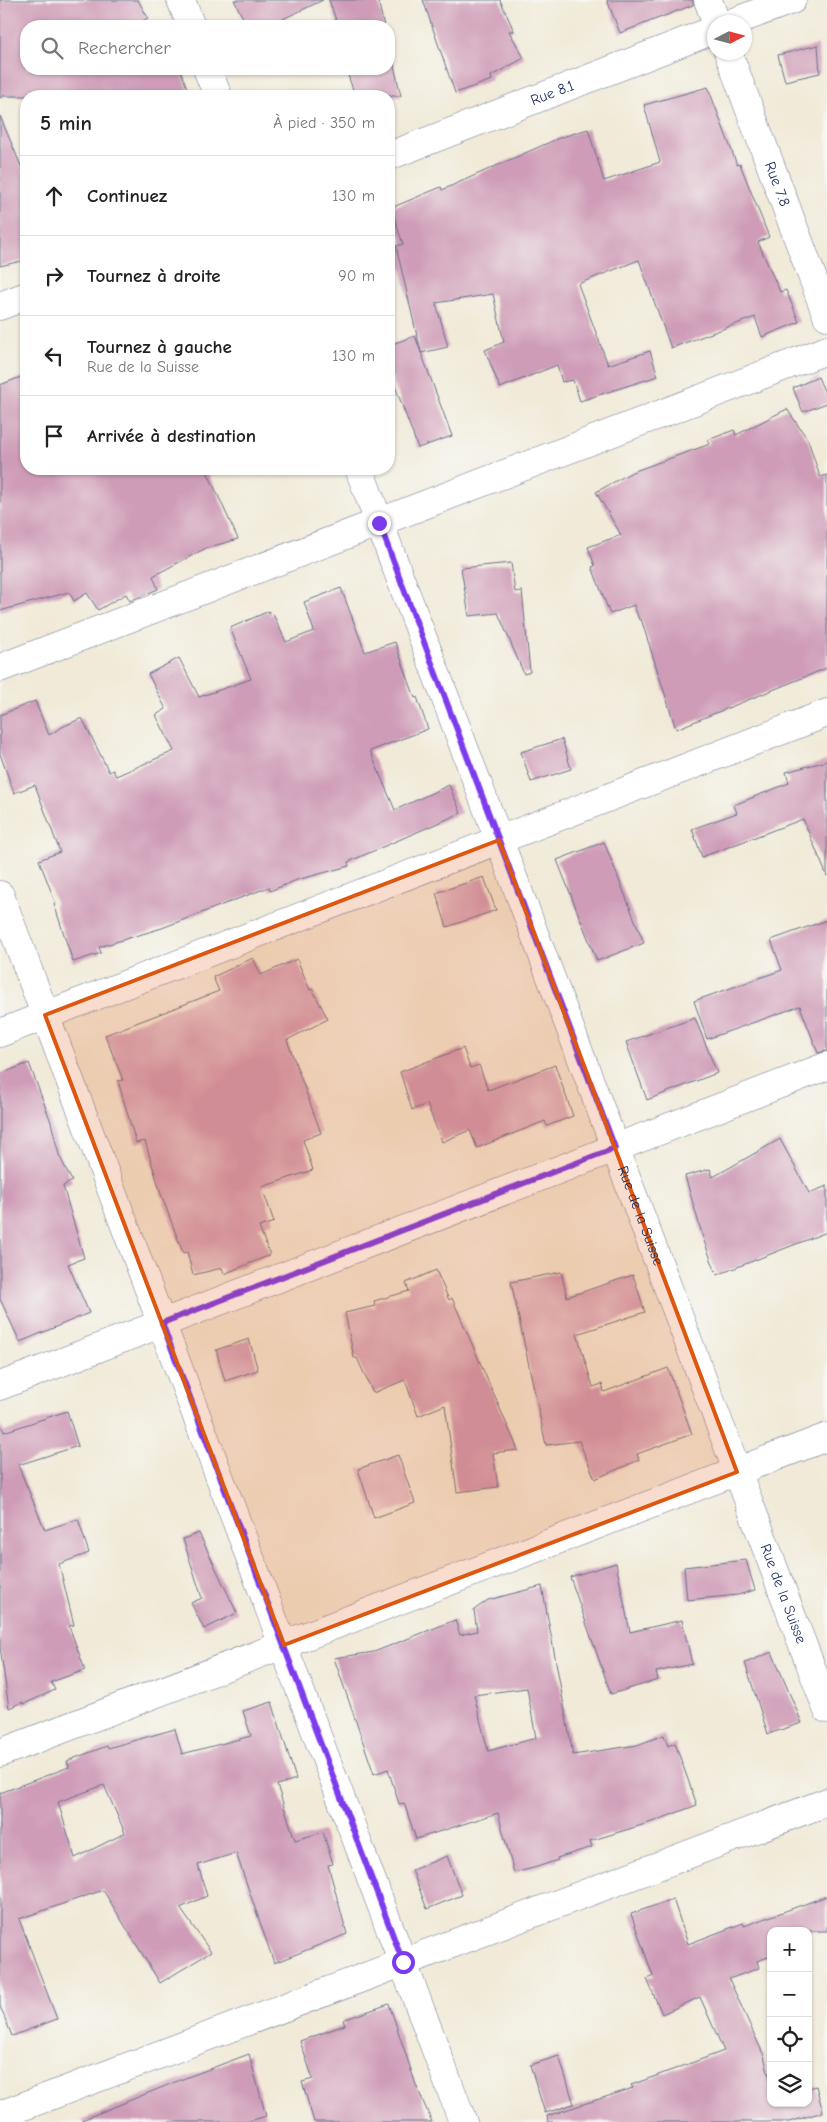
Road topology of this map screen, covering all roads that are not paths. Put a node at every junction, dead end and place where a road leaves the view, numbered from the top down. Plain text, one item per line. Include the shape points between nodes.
1 (181, 0) edge
2 (708, 0) edge
3 (792, 0) edge
4 (713, 15) edge
5 (752, 15) edge
6 (189, 20) edge
7 (707, 33) edge
8 (731, 60) edge
9 (209, 75) edge
10 (216, 90) edge
11 (395, 154) edge
12 (20, 298) edge
13 (0, 306) edge
14 (827, 316) edge
15 (827, 350) edge
16 (361, 475) edge
17 (379, 523) junction
18 (0, 668) edge
19 (827, 714) edge
20 (499, 840) junction
21 (0, 895) edge
22 (45, 1015) junction
23 (0, 1032) edge
24 (827, 1066) edge
25 (615, 1148) junction
26 (162, 1323) junction
27 (0, 1386) edge
28 (827, 1438) edge
29 (737, 1472) junction
30 (284, 1645) junction
31 (827, 1709) edge
32 (0, 1753) edge
33 (827, 1802) edge
34 (403, 1962) junction
35 (0, 2115) edge
36 (463, 2122) edge

1 - 6 street
2 - 4 street
3 - 5 street
7 - 11 street, Rue 8.1
8 - 14 street, Rue 7.8
9 - 10 street
12 - 13 street
15 - 17 street
16 - 17 street, Rue de la Suisse
17 - 18 street
17 - 20 street, Rue de la Suisse
19 - 20 street
20 - 22 street
20 - 25 street, Rue de la Suisse
21 - 22 street
22 - 23 street
22 - 26 street
24 - 25 street
25 - 26 street
25 - 29 street, Rue de la Suisse
26 - 27 street
26 - 30 street
28 - 29 street
29 - 30 street
29 - 31 street, Rue de la Suisse
30 - 32 street
30 - 34 street
33 - 34 street
34 - 35 street
34 - 36 street

